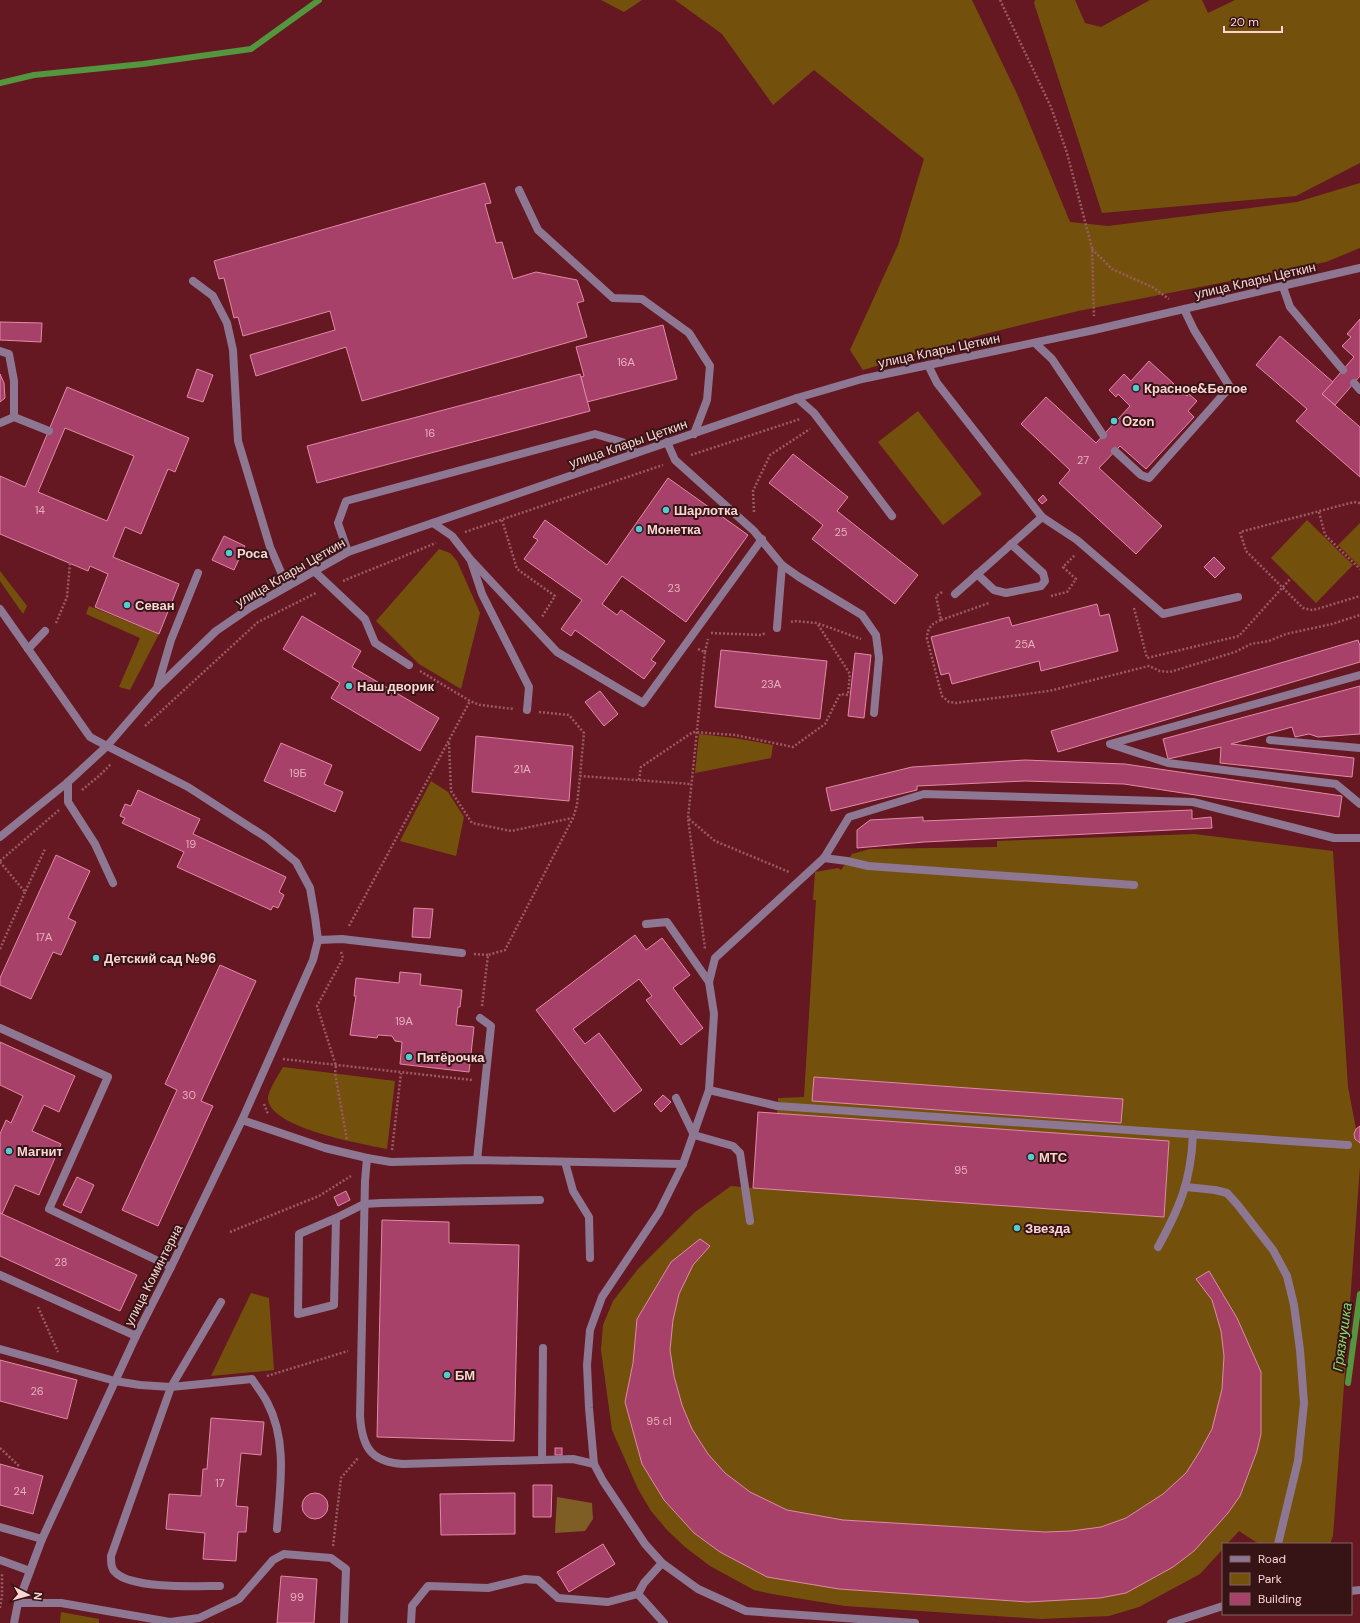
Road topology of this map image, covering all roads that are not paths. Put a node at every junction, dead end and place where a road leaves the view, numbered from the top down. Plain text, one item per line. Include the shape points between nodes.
1 (519, 190) dead end
2 (1360, 268) edge
3 (193, 281) dead end
4 (1283, 287) junction
5 (1184, 309) junction
6 (1035, 342) junction
7 (0, 351) edge
8 (928, 365) junction
9 (1343, 370) dead end
10 (1354, 383) dead end
11 (1360, 390) edge
12 (796, 398) junction
13 (14, 417) junction
14 (0, 423) edge
15 (49, 431) dead end
16 (694, 434) junction
17 (1103, 435) dead end
18 (667, 442) junction
19 (1115, 451) dead end
20 (636, 453) junction
21 (892, 516) dead end
22 (1042, 517) junction
23 (433, 523) junction
24 (762, 540) junction
25 (1011, 544) junction
26 (348, 552) junction
27 (470, 559) junction
28 (782, 565) junction
29 (314, 571) junction
30 (198, 573) dead end
31 (977, 574) junction
32 (287, 586) junction
33 (955, 594) dead end
34 (1238, 597) dead end
35 (0, 609) edge
36 (777, 628) dead end
37 (45, 631) dead end
38 (28, 649) junction
39 (409, 665) road end
40 (1360, 675) edge
41 (157, 688) junction
42 (527, 710) road end
43 (874, 712) dead end
44 (1270, 740) dead end
45 (106, 746) junction
46 (1360, 748) edge
47 (68, 782) junction
48 (1360, 804) edge
49 (0, 837) edge
50 (1360, 838) edge
51 (824, 858) junction
52 (113, 883) dead end
53 (1134, 886) dead end
54 (646, 924) dead end
55 (318, 940) junction
56 (462, 953) dead end
57 (710, 982) junction
58 (480, 1018) road end
59 (0, 1028) edge
60 (709, 1090) junction
61 (676, 1098) dead end
62 (242, 1120) junction
63 (1193, 1134) junction
64 (694, 1135) junction
65 (1348, 1145) dead end
66 (367, 1158) junction
67 (477, 1160) junction
68 (564, 1162) junction
69 (683, 1164) junction
70 (1186, 1187) junction
71 (540, 1200) dead end
72 (364, 1204) junction
73 (336, 1218) junction
74 (750, 1222) dead end
75 (1158, 1248) dead end
76 (590, 1258) dead end
77 (171, 1267) junction
78 (0, 1275) edge
79 (221, 1302) dead end
80 (136, 1336) junction
81 (543, 1348) dead end
82 (0, 1349) edge
83 (115, 1381) junction
84 (171, 1387) junction
85 (542, 1460) junction
86 (594, 1464) junction
87 (0, 1527) edge
88 (277, 1528) dead end
89 (42, 1539) junction
90 (1278, 1543) edge
91 (0, 1560) edge
92 (662, 1563) junction
93 (30, 1571) junction
94 (220, 1586) dead end
95 (638, 1594) junction
96 (18, 1603) junction
97 (1222, 1606) edge
98 (170, 1622) edge
99 (14, 1623) edge
100 (344, 1623) edge
101 (411, 1623) edge
102 (664, 1623) edge
103 (915, 1623) edge
104 (1171, 1623) edge

1 - 16 street via 538,230 613,298 642,299 689,333 710,366 707,400
2 - 4 street, улица Клары Цеткин
3 - 32 street via 213,296 226,323 233,350 238,441 270,547
4 - 5 street, улица Клары Цеткин
4 - 9 street via 1290,306
5 - 6 street, улица Клары Цеткин
5 - 19 street via 1194,330 1230,387 1149,478 1141,475
6 - 8 street, улица Клары Цеткин
6 - 17 street via 1052,359
7 - 13 street via 9,354 14,381
8 - 12 street, улица Клары Цеткин via 862,379
8 - 22 street via 937,382
10 - 11 street
12 - 16 street, улица Клары Цеткин
12 - 21 street via 814,413
13 - 14 street
13 - 15 street
16 - 18 street, улица Клары Цеткин
18 - 20 street, улица Клары Цеткин
18 - 24 street via 675,460
20 - 23 street, улица Клары Цеткин
20 - 26 street via 622,442 595,434 346,501 338,523
22 - 25 street
22 - 34 street via 1077,540 1163,614
23 - 26 street, улица Клары Цеткин
23 - 27 street via 452,536
24 - 27 street via 644,703 557,652
24 - 28 street
25 - 31 street
25 - 31 street via 1043,573 1045,581 1040,586 1006,593 994,590
26 - 29 street, улица Клары Цеткин
27 - 42 street via 482,594 529,687
28 - 36 street
28 - 43 street via 862,615 876,635 879,658
29 - 32 street, улица Клары Цеткин
29 - 39 street via 364,619 375,643
30 - 41 street via 170,640
31 - 33 street
32 - 41 street, улица Клары Цеткин via 216,631
35 - 38 street
37 - 38 street
38 - 45 street via 90,737
40 - 48 street via 1110,744 1168,763 1336,784
41 - 45 street, улица Клары Цеткин
44 - 46 street
45 - 47 street, улица Клары Цеткин
45 - 55 street via 188,787 267,838 296,862 310,888
47 - 49 street, улица Клары Цеткин
47 - 52 street via 68,802 95,844
50 - 51 street via 1334,838 1193,802 924,794 849,817
51 - 53 street via 868,866
51 - 57 street via 715,958
54 - 57 street via 666,922
55 - 56 street via 342,939
55 - 62 street, улица Коминтерна via 313,960
57 - 60 street via 714,1014
58 - 67 street via 491,1026
59 - 77 street via 108,1077 49,1209
60 - 63 street via 778,1106
60 - 64 street
61 - 64 street
62 - 66 street via 325,1148
62 - 77 street, улица Коминтерна
63 - 65 street
63 - 70 street
64 - 69 street
64 - 74 street via 733,1146 740,1153
66 - 67 street via 391,1162
66 - 72 street
67 - 68 street
68 - 69 street
68 - 76 street via 573,1191 589,1217
69 - 86 street via 659,1212 602,1297 590,1330 587,1365
70 - 75 street via 1175,1216
70 - 90 street via 1227,1194 1273,1250 1287,1276 1294,1305 1304,1403 1298,1461
71 - 72 street
72 - 73 street
72 - 85 street via 361,1433 373,1455 392,1463
73 - 73 street via 334,1305 298,1314 299,1234
77 - 80 street, улица Коминтерна
78 - 80 street
79 - 84 street
80 - 83 street, улица Коминтерна
81 - 85 street
82 - 83 street
83 - 84 street
83 - 89 street, улица Коминтерна
84 - 88 street via 252,1379 267,1403 281,1446
84 - 94 street via 112,1556 112,1566 116,1573 125,1579 138,1582 156,1585
85 - 86 street via 573,1459
86 - 92 street via 602,1481 645,1544
87 - 89 street
89 - 93 street, улица Коминтерна
91 - 93 street
92 - 95 street
92 - 103 street via 698,1589 746,1611
93 - 96 street, улица Коминтерна
95 - 101 street via 608,1602 558,1598 538,1580 524,1579 488,1588 428,1586 412,1606
95 - 102 street
96 - 98 street via 61,1603
96 - 99 street, улица Коминтерна
97 - 104 street
98 - 100 street via 199,1618 239,1599 274,1560 284,1554 331,1558 346,1569

